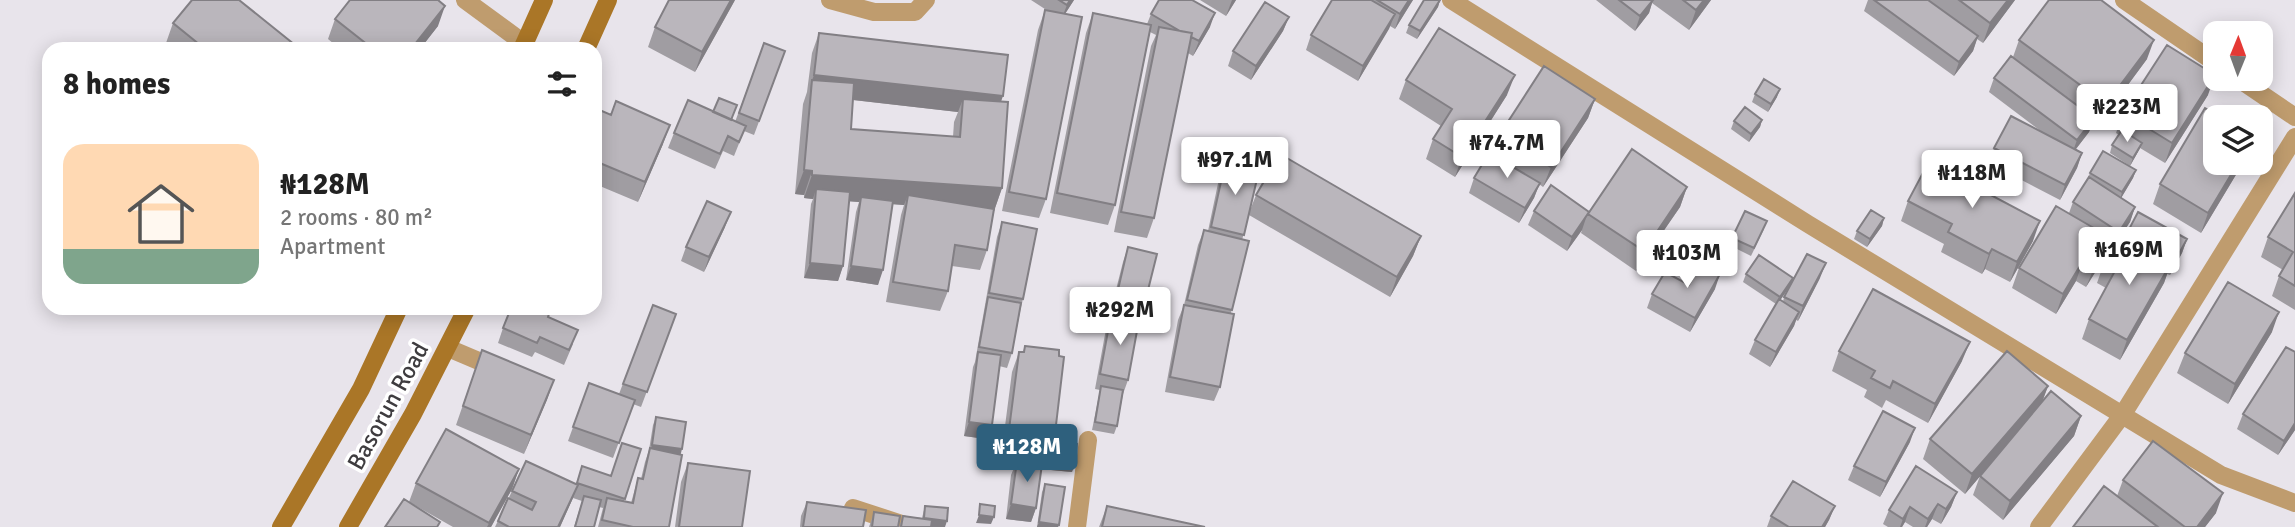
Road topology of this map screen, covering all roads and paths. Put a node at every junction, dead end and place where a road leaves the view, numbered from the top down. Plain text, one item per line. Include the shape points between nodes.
1 (465, 0) edge
2 (544, 0) edge
3 (608, 0) edge
4 (830, 0) edge
5 (926, 0) edge
6 (1451, 0) edge
7 (2124, 0) edge
8 (1474, 6) edge
9 (518, 42) edge
10 (526, 42) edge
11 (589, 42) edge
12 (2203, 54) edge
13 (2257, 91) edge
14 (2295, 117) edge
15 (2295, 137) edge
16 (396, 315) edge
17 (464, 315) edge
18 (448, 348) junction
19 (518, 377) edge
20 (2123, 414) junction
21 (1088, 440) dead end
22 (2295, 503) edge
23 (853, 508) edge
24 (281, 527) edge
25 (348, 527) edge
26 (911, 527) edge
27 (1077, 527) edge
28 (2039, 527) edge

1 - 9 street
2 - 10 main road
3 - 11 main road
4 - 5 street via 874,12 915,12
6 - 8 street
7 - 12 street
8 - 20 street via 1796,217
13 - 14 street
15 - 20 street
16 - 24 main road, Basorun Road via 361,389
17 - 18 main road, Basorun Road
18 - 19 street
18 - 25 main road, Basorun Road
20 - 22 street via 2221,475
20 - 28 street
21 - 27 street
23 - 26 street

